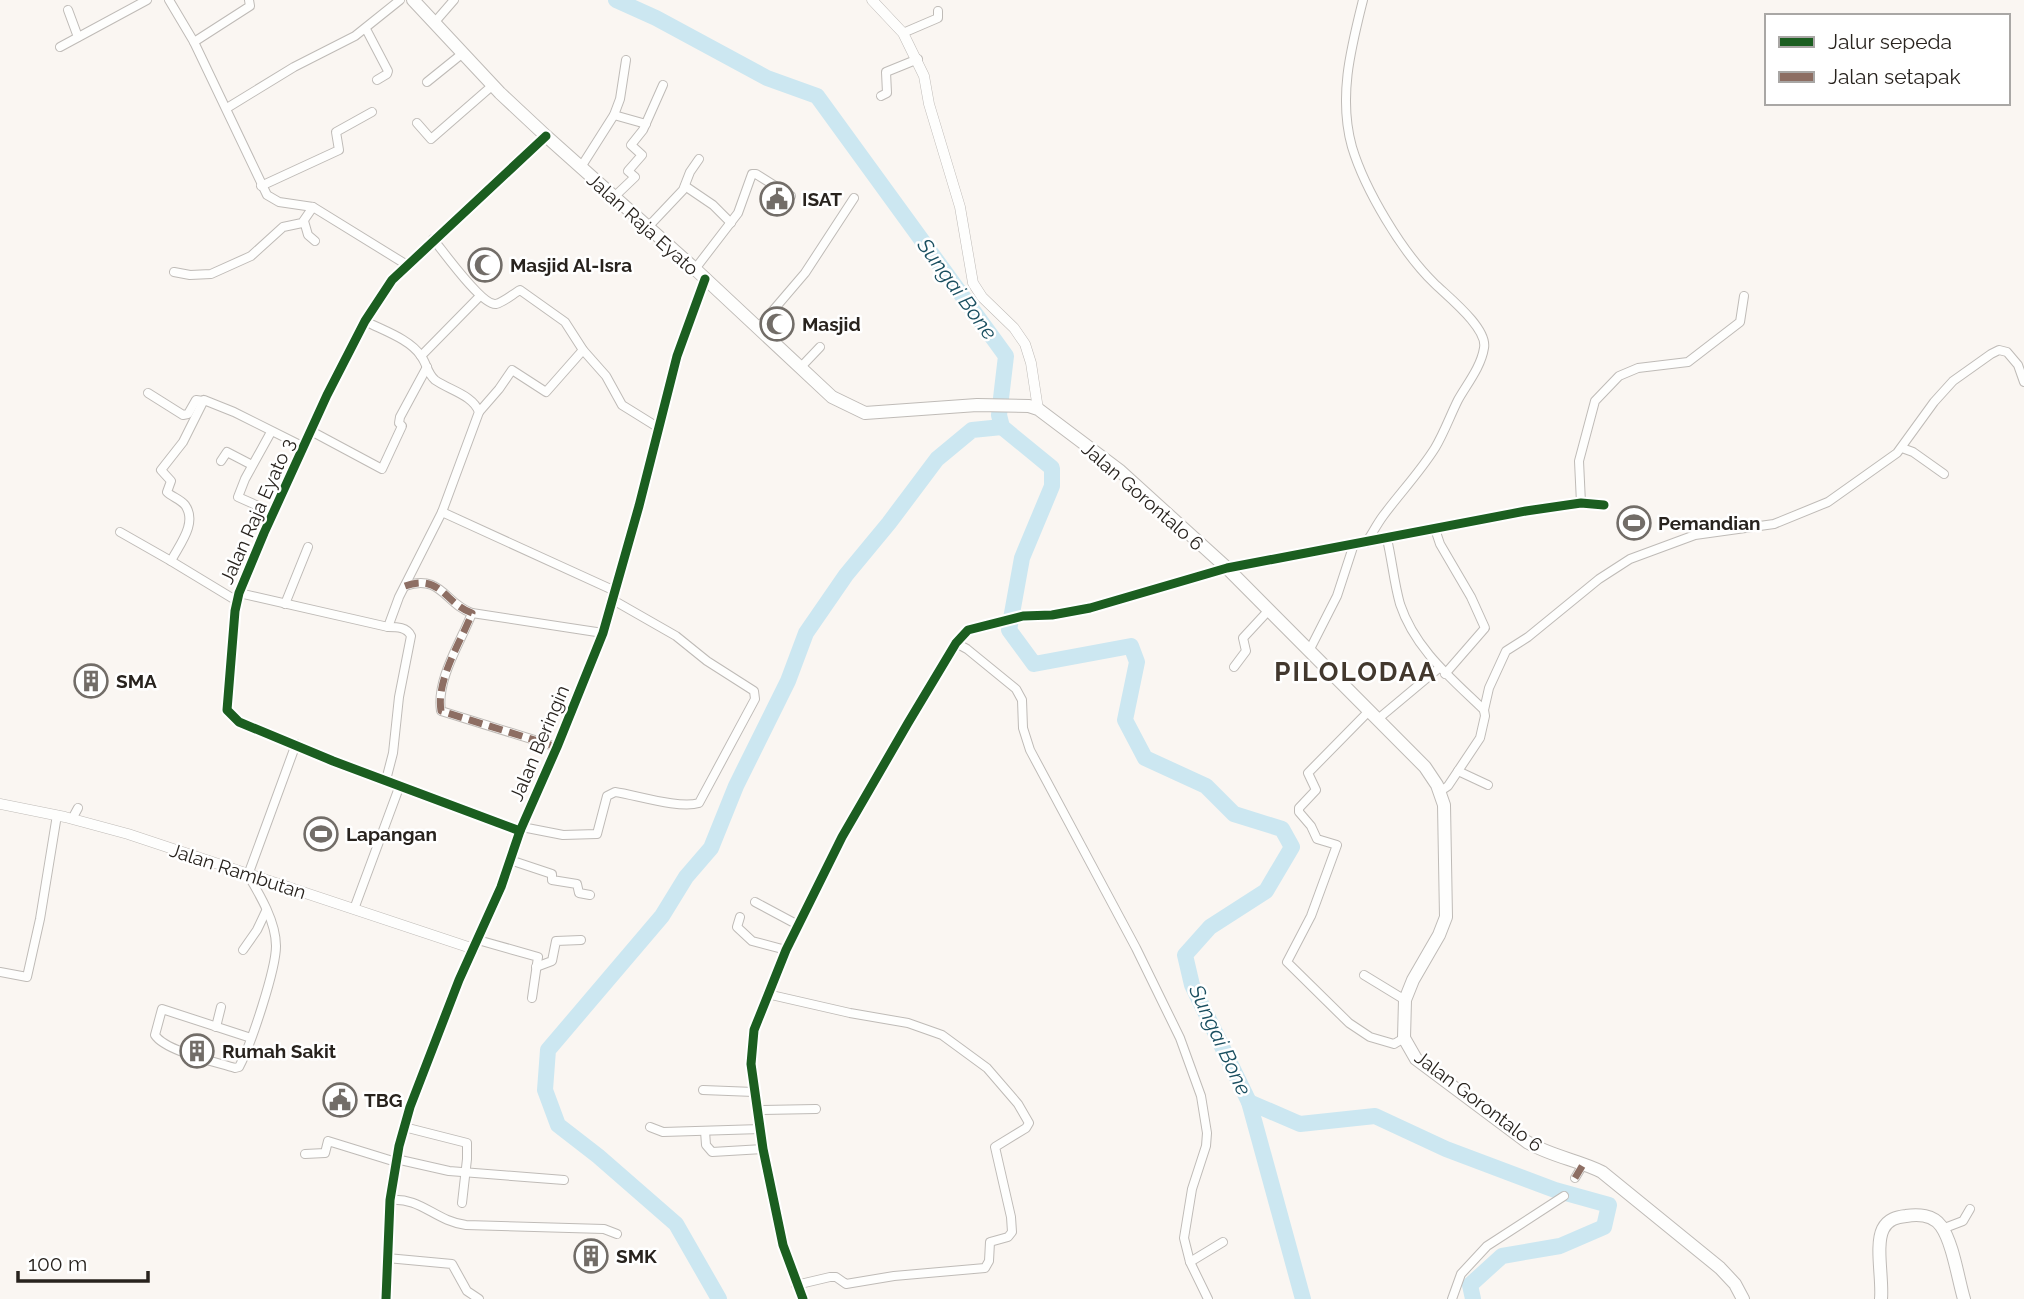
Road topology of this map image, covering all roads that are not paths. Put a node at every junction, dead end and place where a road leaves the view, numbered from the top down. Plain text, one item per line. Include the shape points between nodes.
1 (147, 0) edge
2 (169, 0) edge
3 (249, 0) edge
4 (400, 0) edge
5 (413, 0) edge
6 (454, 0) edge
7 (1363, 0) edge
8 (878, 2) edge
9 (68, 10) dead end
10 (938, 11) dead end
11 (434, 23) junction
12 (366, 29) junction
13 (903, 33) junction
14 (78, 37) junction
15 (194, 42) junction
16 (60, 47) dead end
17 (463, 52) junction
18 (626, 60) dead end
19 (918, 60) junction
20 (377, 80) dead end
21 (427, 82) dead end
22 (493, 85) junction
23 (663, 85) dead end
24 (881, 96) dead end
25 (227, 108) junction
26 (372, 112) dead end
27 (614, 115) junction
28 (417, 122) dead end
29 (646, 124) junction
30 (545, 136) junction
31 (699, 159) dead end
32 (581, 167) junction
33 (261, 186) junction
34 (685, 186) junction
35 (791, 196) dead end
36 (614, 197) junction
37 (854, 198) dead end
38 (313, 207) junction
39 (304, 221) junction
40 (731, 223) junction
41 (648, 227) junction
42 (433, 239) junction
43 (315, 241) dead end
44 (407, 265) junction
45 (695, 269) junction
46 (174, 272) dead end
47 (705, 279) junction
48 (480, 296) junction
49 (1744, 296) dead end
50 (365, 321) junction
51 (758, 328) junction
52 (820, 347) dead end
53 (583, 350) junction
54 (421, 356) junction
55 (427, 367) junction
56 (800, 368) junction
57 (2024, 382) edge
58 (148, 393) dead end
59 (203, 401) junction
60 (1033, 408) junction
61 (479, 412) junction
62 (659, 428) junction
63 (311, 430) junction
64 (271, 432) junction
65 (303, 447) junction
66 (1902, 448) junction
67 (221, 461) dead end
68 (252, 465) junction
69 (1944, 474) dead end
70 (1580, 503) junction
71 (1604, 505) dead end
72 (442, 512) junction
73 (274, 513) junction
74 (1435, 529) junction
75 (120, 532) dead end
76 (1387, 539) junction
77 (1366, 542) junction
78 (1354, 544) junction
79 (308, 547) dead end
80 (171, 561) junction
81 (1227, 568) junction
82 (405, 586) junction
83 (614, 595) junction
84 (238, 597) junction
85 (285, 604) junction
86 (1268, 611) junction
87 (472, 613) junction
88 (388, 627) junction
89 (603, 632) junction
90 (956, 643) junction
91 (1310, 651) junction
92 (1234, 667) dead end
93 (1442, 671) junction
94 (1484, 710) junction
95 (1373, 715) junction
96 (296, 744) junction
97 (557, 747) junction
98 (1458, 771) junction
99 (386, 780) junction
100 (400, 785) junction
101 (1488, 785) dead end
102 (1440, 792) junction
103 (0, 804) edge
104 (78, 808) dead end
105 (57, 816) junction
106 (72, 819) junction
107 (521, 829) junction
108 (510, 860) junction
109 (248, 875) junction
110 (590, 895) dead end
111 (755, 902) dead end
112 (355, 909) junction
113 (266, 911) junction
114 (740, 917) dead end
115 (798, 926) junction
116 (581, 940) dead end
117 (476, 945) junction
118 (243, 950) dead end
119 (786, 950) junction
120 (536, 967) junction
121 (0, 972) edge
122 (1364, 975) dead end
123 (767, 994) junction
124 (532, 998) dead end
125 (1405, 1000) junction
126 (221, 1007) dead end
127 (216, 1027) junction
128 (251, 1038) junction
129 (1404, 1038) junction
130 (703, 1090) dead end
131 (754, 1092) junction
132 (816, 1110) dead end
133 (757, 1111) junction
134 (404, 1127) junction
135 (650, 1127) dead end
136 (761, 1129) junction
137 (705, 1131) junction
138 (763, 1149) junction
139 (305, 1154) dead end
140 (396, 1161) junction
141 (1584, 1163) junction
142 (465, 1172) junction
143 (1575, 1178) dead end
144 (564, 1180) dead end
145 (1564, 1196) dead end
146 (390, 1200) junction
147 (462, 1203) dead end
148 (1970, 1209) dead end
149 (1942, 1229) junction
150 (617, 1234) dead end
151 (1223, 1242) dead end
152 (387, 1258) junction
153 (1190, 1262) junction
154 (796, 1285) junction
155 (386, 1299) edge
156 (479, 1299) edge
157 (803, 1299) edge
158 (1208, 1299) edge
159 (1452, 1299) edge
160 (1743, 1299) edge
161 (1881, 1299) edge
162 (1964, 1299) edge

1 - 14 street
2 - 15 street
3 - 15 street via 249,7
4 - 12 street
5 - 11 main road, Jalan Raja Eyato
6 - 11 street
7 - 77 street via 1346,91 1355,154 1405,249 1470,318 1485,347 1434,449
8 - 13 street
9 - 14 street
10 - 13 street via 938,18
11 - 17 main road, Jalan Raja Eyato
12 - 20 street via 388,71
12 - 25 street
13 - 19 street
14 - 16 street
15 - 25 street
17 - 21 street
17 - 22 main road, Jalan Raja Eyato
18 - 27 street
19 - 24 street via 886,72 887,93
19 - 60 street via 960,207 973,283 1025,344 1031,363
22 - 28 street via 431,139
22 - 30 main road, Jalan Raja Eyato
23 - 29 street
25 - 33 street
26 - 33 street via 335,132 339,150
27 - 29 street
27 - 32 street
29 - 36 street via 631,145 642,155 628,171 635,177
30 - 32 main road, Jalan Raja Eyato
30 - 42 street, Jalan Raja Eyato 3
31 - 34 street
32 - 36 main road, Jalan Raja Eyato
33 - 38 street via 272,199
34 - 40 street
34 - 41 street
35 - 40 street via 752,174
36 - 41 main road, Jalan Raja Eyato
37 - 51 street via 805,273
38 - 39 street
38 - 44 street
39 - 43 street
39 - 46 street via 283,227 251,256 211,274
40 - 45 street
41 - 45 main road, Jalan Raja Eyato
42 - 44 street, Jalan Raja Eyato 3
42 - 48 street
44 - 50 street, Jalan Raja Eyato 3
45 - 47 main road, Jalan Raja Eyato
47 - 51 main road, Jalan Raja Eyato
47 - 62 street, Jalan Beringin via 677,356
48 - 53 street via 497,304 524,291 565,323
48 - 54 street
49 - 70 street via 1740,322 1688,362 1638,368 1619,376 1595,401 1579,461
50 - 54 street
50 - 63 street, Jalan Raja Eyato 3
51 - 56 main road, Jalan Raja Eyato
52 - 56 street
53 - 61 street via 546,392 512,370
53 - 62 street via 606,376 622,405
54 - 55 street
55 - 61 street via 435,379 473,401
55 - 63 street via 400,418 402,426 382,468
56 - 60 main road, Jalan Raja Eyato via 832,397 865,413 977,405
57 - 66 street via 2007,352 1991,354 1953,381
58 - 59 street via 183,415 197,400
59 - 64 street
59 - 80 street via 187,436 161,470 172,481 167,492 185,505 190,521
60 - 81 main road, Jalan Gorontalo 6 via 1119,470
61 - 72 street
62 - 83 street, Jalan Beringin
63 - 65 street, Jalan Raja Eyato 3
64 - 65 street
64 - 68 street
65 - 73 street, Jalan Raja Eyato 3
66 - 69 street
66 - 94 street via 1840,494 1786,520 1695,535 1622,564 1506,651
67 - 68 street via 228,452
68 - 73 street via 239,499
70 - 71 street
70 - 74 street
72 - 82 street
72 - 83 street
73 - 84 street, Jalan Raja Eyato 3
74 - 76 street
74 - 93 street via 1485,628
75 - 80 street
76 - 77 street
76 - 93 street via 1401,604 1423,648
77 - 78 street
78 - 81 street
78 - 91 street via 1337,596
79 - 85 street
80 - 84 street
81 - 86 main road, Jalan Gorontalo 6
81 - 90 street via 1090,608 1023,615 973,627
82 - 87 street via 430,584
82 - 88 street
83 - 89 street, Jalan Beringin
83 - 107 street, Jalan Raja Eyato 3 via 753,690 755,699 699,803 615,792 607,796 597,834
84 - 85 street
84 - 96 street, Jalan Raja Eyato 3 via 227,710 239,722
85 - 88 street
86 - 91 main road, Jalan Gorontalo 6
86 - 92 street via 1243,638 1246,651
87 - 89 street
87 - 97 street via 452,654 440,711
88 - 99 street via 398,626 411,636
89 - 97 street, Jalan Beringin
90 - 115 street via 849,826
90 - 153 street via 1016,689 1030,750 1180,1038 1201,1096 1208,1133 1184,1238
91 - 95 main road, Jalan Gorontalo 6
93 - 94 street
93 - 95 street
94 - 98 street via 1480,738
95 - 102 main road, Jalan Gorontalo 6 via 1425,767
95 - 129 street via 1308,772 1316,790 1298,812 1317,839 1337,845 1311,916 1287,962 1365,1034 1394,1044
96 - 99 street, Jalan Raja Eyato 3
96 - 109 street
97 - 107 street, Jalan Beringin
98 - 101 street
98 - 102 street
99 - 100 street, Jalan Raja Eyato 3
100 - 107 street, Jalan Raja Eyato 3
100 - 112 street
102 - 125 main road, Jalan Gorontalo 6 via 1446,917
103 - 105 street, Jalan Rambutan
104 - 106 street
105 - 106 street, Jalan Rambutan
105 - 121 street via 27,977
106 - 109 street, Jalan Rambutan
107 - 108 street, Jalan Beringin
108 - 110 street via 552,874 552,880 577,884 579,893
108 - 117 street, Jalan Beringin
109 - 112 street, Jalan Rambutan
109 - 113 street
111 - 115 street
112 - 117 street, Jalan Rambutan
113 - 118 street
113 - 128 street via 276,948
114 - 119 street via 737,927 747,938
115 - 119 street
116 - 120 street via 556,941 552,961
117 - 120 street via 538,957
117 - 134 street, Jalan Beringin
119 - 123 street
120 - 124 street
122 - 125 street
123 - 131 street via 751,1042
123 - 154 street via 908,1023 942,1035 987,1068 1029,1124 995,1147 1012,1235 990,1242 985,1268 846,1284 830,1277
125 - 129 main road, Jalan Gorontalo 6
126 - 127 street
127 - 128 street
127 - 128 street via 162,1009 155,1035 170,1046 235,1068
129 - 141 main road, Jalan Gorontalo 6 via 1416,1059 1527,1142
130 - 131 street
131 - 133 street
132 - 133 street
133 - 136 street
134 - 140 street, Jalan Beringin
134 - 142 street via 467,1143
135 - 137 street via 663,1132
136 - 137 street
136 - 138 street
137 - 138 street via 712,1152
138 - 154 street
139 - 140 street via 325,1153 328,1141
140 - 142 street
140 - 146 street, Jalan Beringin
141 - 143 street
141 - 160 main road, Jalan Gorontalo 6 via 1602,1172 1720,1268
142 - 144 street
142 - 147 street
145 - 159 street via 1487,1246 1461,1274
146 - 150 street via 411,1200 448,1222 466,1225 604,1229
146 - 152 street, Jalan Beringin
148 - 149 street via 1963,1221
149 - 161 main road via 1920,1215 1888,1223 1881,1238
149 - 162 main road
151 - 153 street
152 - 155 street, Jalan Beringin
152 - 156 street via 452,1264 467,1291
153 - 158 street
154 - 157 street

